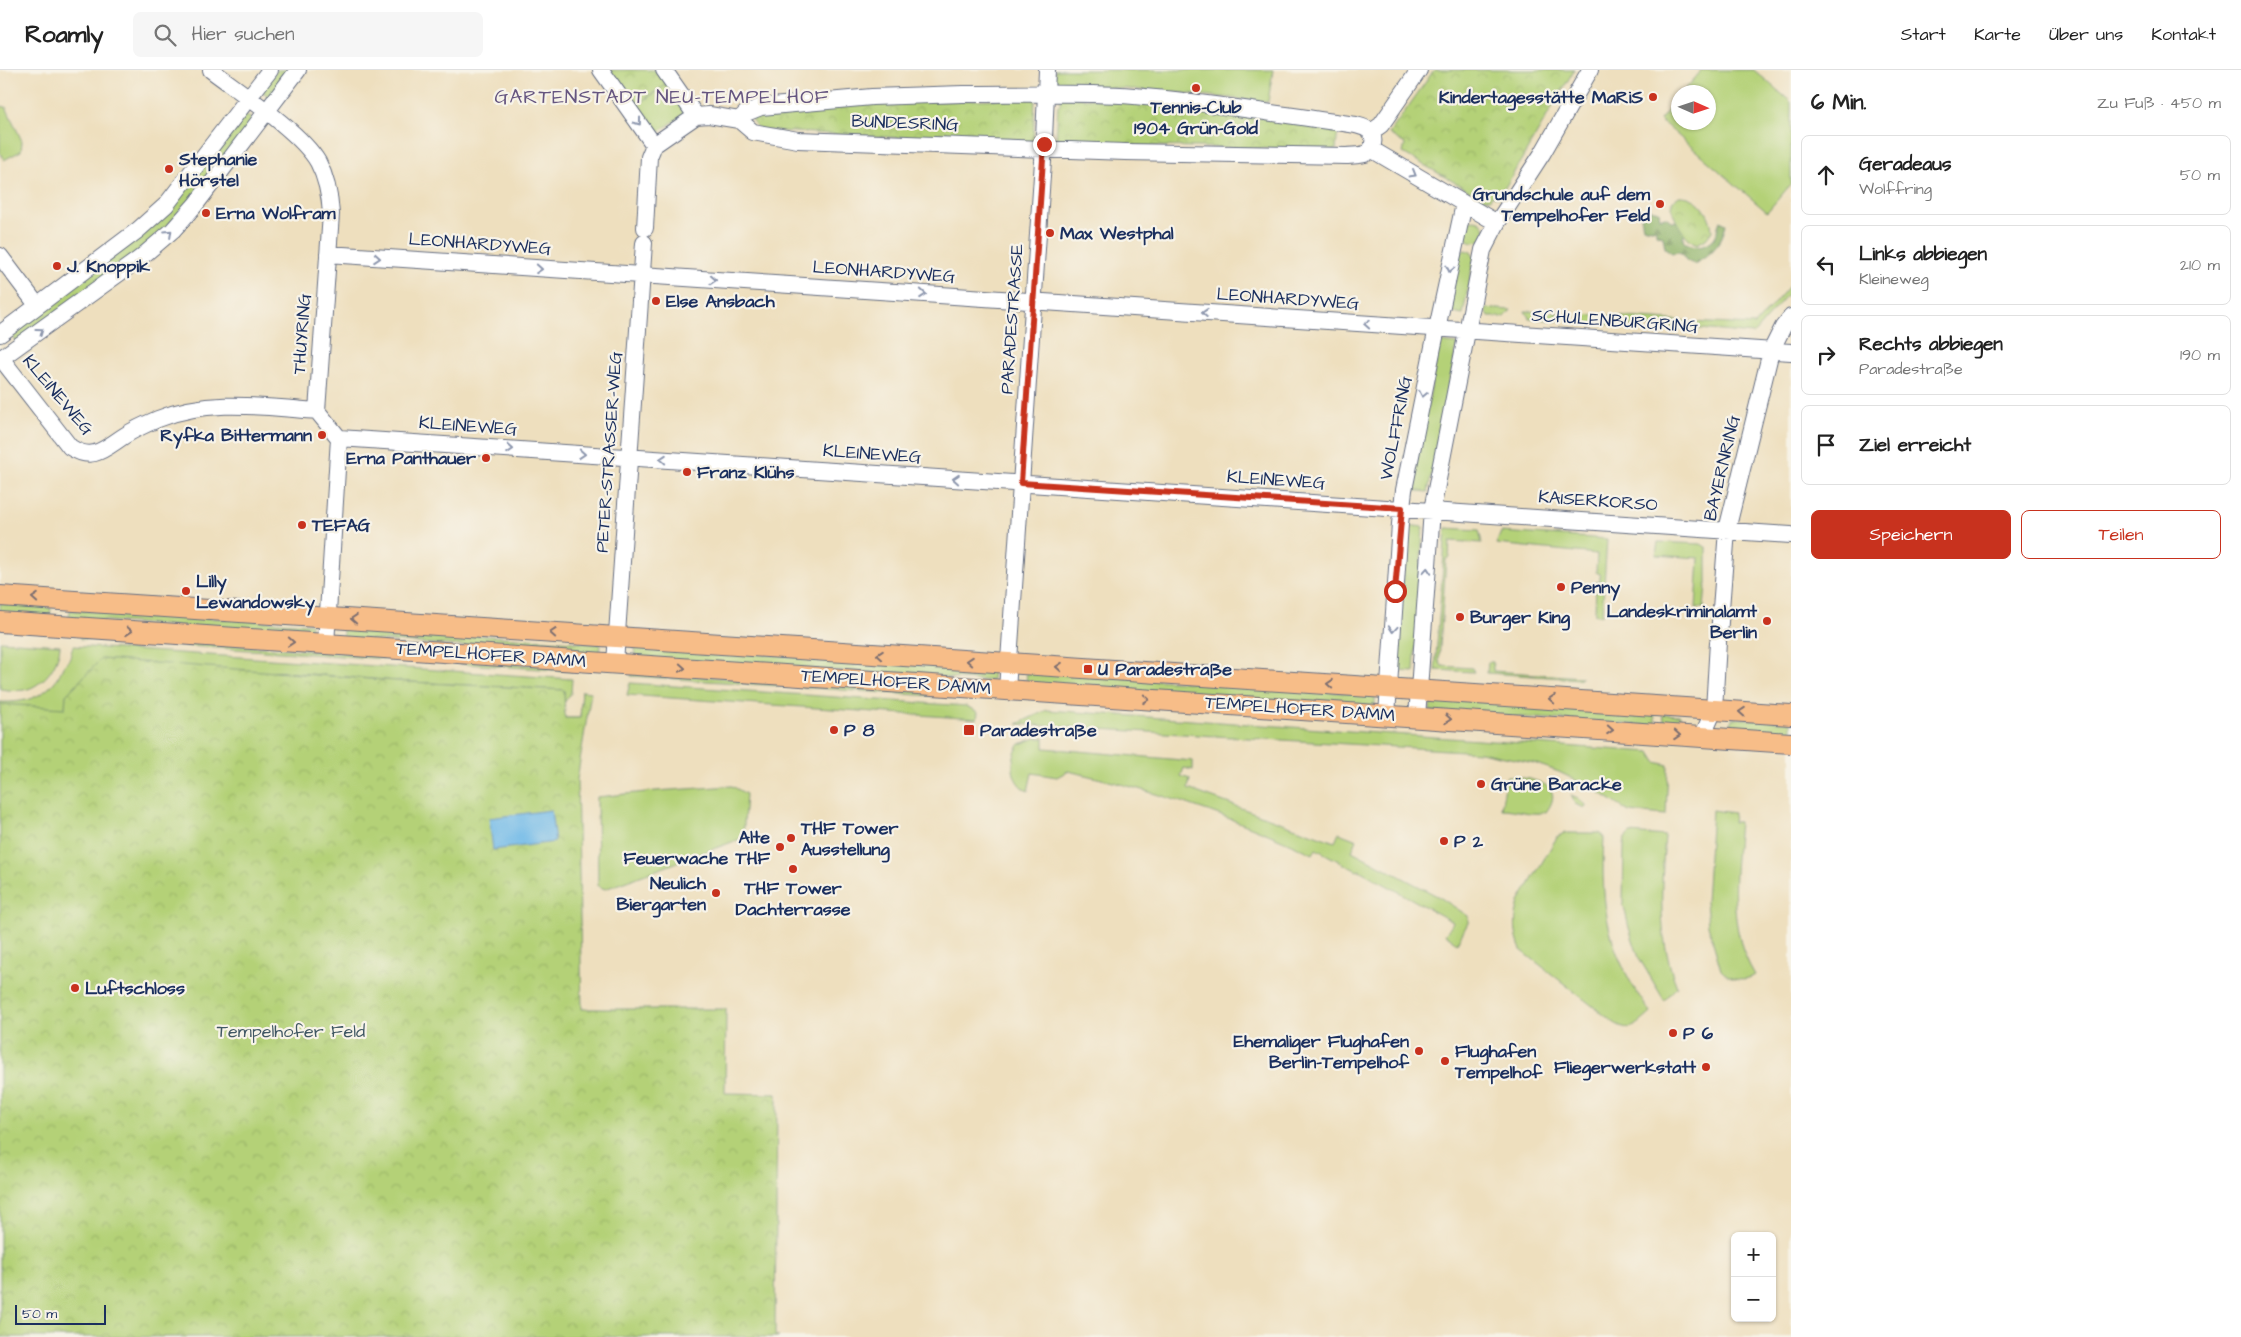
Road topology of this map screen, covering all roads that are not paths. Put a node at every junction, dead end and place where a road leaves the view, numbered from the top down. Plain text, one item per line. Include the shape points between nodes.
1 (211, 70) edge
2 (270, 70) edge
3 (298, 70) edge
4 (601, 70) edge
5 (664, 70) edge
6 (1046, 70) edge
7 (1419, 70) edge
8 (1590, 70) edge
9 (1046, 94) junction
10 (248, 98) junction
11 (266, 112) junction
12 (696, 116) junction
13 (739, 120) junction
14 (1371, 132) junction
15 (654, 145) junction
16 (1043, 148) junction
17 (1372, 149) junction
18 (1464, 204) junction
19 (1497, 223) junction
20 (1456, 241) junction
21 (1483, 250) junction
22 (328, 254) junction
23 (0, 256) edge
24 (641, 276) junction
25 (1033, 302) junction
26 (37, 306) junction
27 (1791, 317) edge
28 (1437, 329) junction
29 (1467, 331) junction
30 (0, 334) edge
31 (1771, 351) junction
32 (1791, 352) edge
33 (0, 358) edge
34 (317, 411) junction
35 (339, 438) junction
36 (628, 457) junction
37 (1021, 483) junction
38 (1402, 508) junction
39 (1432, 510) junction
40 (1727, 530) junction
41 (1791, 535) edge
42 (0, 596) edge
43 (64, 600) junction
44 (328, 618) junction
45 (0, 622) edge
46 (65, 626) junction
47 (617, 637) junction
48 (326, 644) junction
49 (1009, 663) junction
50 (615, 664) junction
51 (1388, 688) junction
52 (1007, 690) junction
53 (1419, 690) junction
54 (1714, 710) junction
55 (1387, 715) junction
56 (1791, 715) edge
57 (1417, 717) junction
58 (1702, 737) junction
59 (1791, 743) edge

1 - 10 street, THUYRING
2 - 10 street
3 - 11 street
4 -> 15 street
5 - 12 street
6 - 9 street, PARADESTRASSE
7 - 14 street via 1381,125
8 - 19 street via 1542,154
9 - 13 street, BUNDESRING via 872,97 761,107
9 - 14 street, BUNDESRING via 1134,96 1238,107 1356,125
9 - 16 street, PARADESTRASSE
10 - 11 street, THUYRING
10 - 26 street via 162,209
11 - 22 street, THUYRING via 304,143 327,182 330,197
33 -> 11 street via 139,259 173,230
12 - 13 street
12 - 15 street
13 - 16 street, BUNDESRING via 753,132 798,140
14 - 17 street
15 - 24 street, PETER-STRASSER-WEG via 649,157
16 - 17 street, BUNDESRING via 1347,156 1365,154
16 - 25 street, PARADESTRASSE
17 -> 18 street
18 - 19 street
18 - 20 street, WOLFFRING
19 - 21 street
20 - 21 street
20 -> 28 street, WOLFFRING
21 - 29 street
22 -> 24 street, LEONHARDYWEG
22 - 34 street, THUYRING
23 - 26 street
24 -> 25 street, LEONHARDYWEG
24 - 36 street, PETER-STRASSER-WEG
28 -> 25 street, LEONHARDYWEG
25 - 37 street, PARADESTRASSE
26 - 30 street
27 - 31 street, BAYERNRING via 1782,327
28 - 29 street, SCHULENBURGRING
28 -> 38 street, WOLFFRING
29 - 31 street, SCHULENBURGRING
29 - 39 street
31 - 32 street, SCHULENBURGRING
31 - 40 street, BAYERNRING
33 - 34 street, KLEINEWEG via 70,447 86,454 100,452 139,427 160,418 199,407 225,405
34 - 35 street
35 -> 36 street, KLEINEWEG
35 - 44 street
37 -> 36 street, KLEINEWEG
36 - 47 street, PETER-STRASSER-WEG
37 - 38 street, KLEINEWEG
37 - 49 street, PARADESTRASSE
38 - 39 street, KAISERKORSO
38 -> 51 street, WOLFFRING
39 - 40 street, KAISERKORSO
53 -> 39 street
40 - 41 street, KAISERKORSO
40 - 54 street, BAYERNRING
43 -> 42 main road, TEMPELHOFER DAMM
43 - 44 main road, TEMPELHOFER DAMM
43 - 46 main road
47 -> 44 main road, TEMPELHOFER DAMM
44 - 48 street
45 - 46 main road, TEMPELHOFER DAMM
46 -> 48 main road, TEMPELHOFER DAMM
49 -> 47 main road, TEMPELHOFER DAMM
47 - 50 street, PETER-STRASSER-WEG
48 - 50 main road, TEMPELHOFER DAMM
51 -> 49 main road, TEMPELHOFER DAMM
49 - 52 street, PARADESTRASSE
50 -> 52 main road, TEMPELHOFER DAMM
51 - 53 main road, TEMPELHOFER DAMM
51 - 55 street, WOLFFRING
52 -> 55 main road, TEMPELHOFER DAMM
54 -> 53 main road, TEMPELHOFER DAMM
53 - 57 street
56 -> 54 main road, TEMPELHOFER DAMM
54 - 58 street, BAYERNRING
55 - 57 main road, TEMPELHOFER DAMM
57 -> 58 main road, TEMPELHOFER DAMM
58 - 59 main road, TEMPELHOFER DAMM

